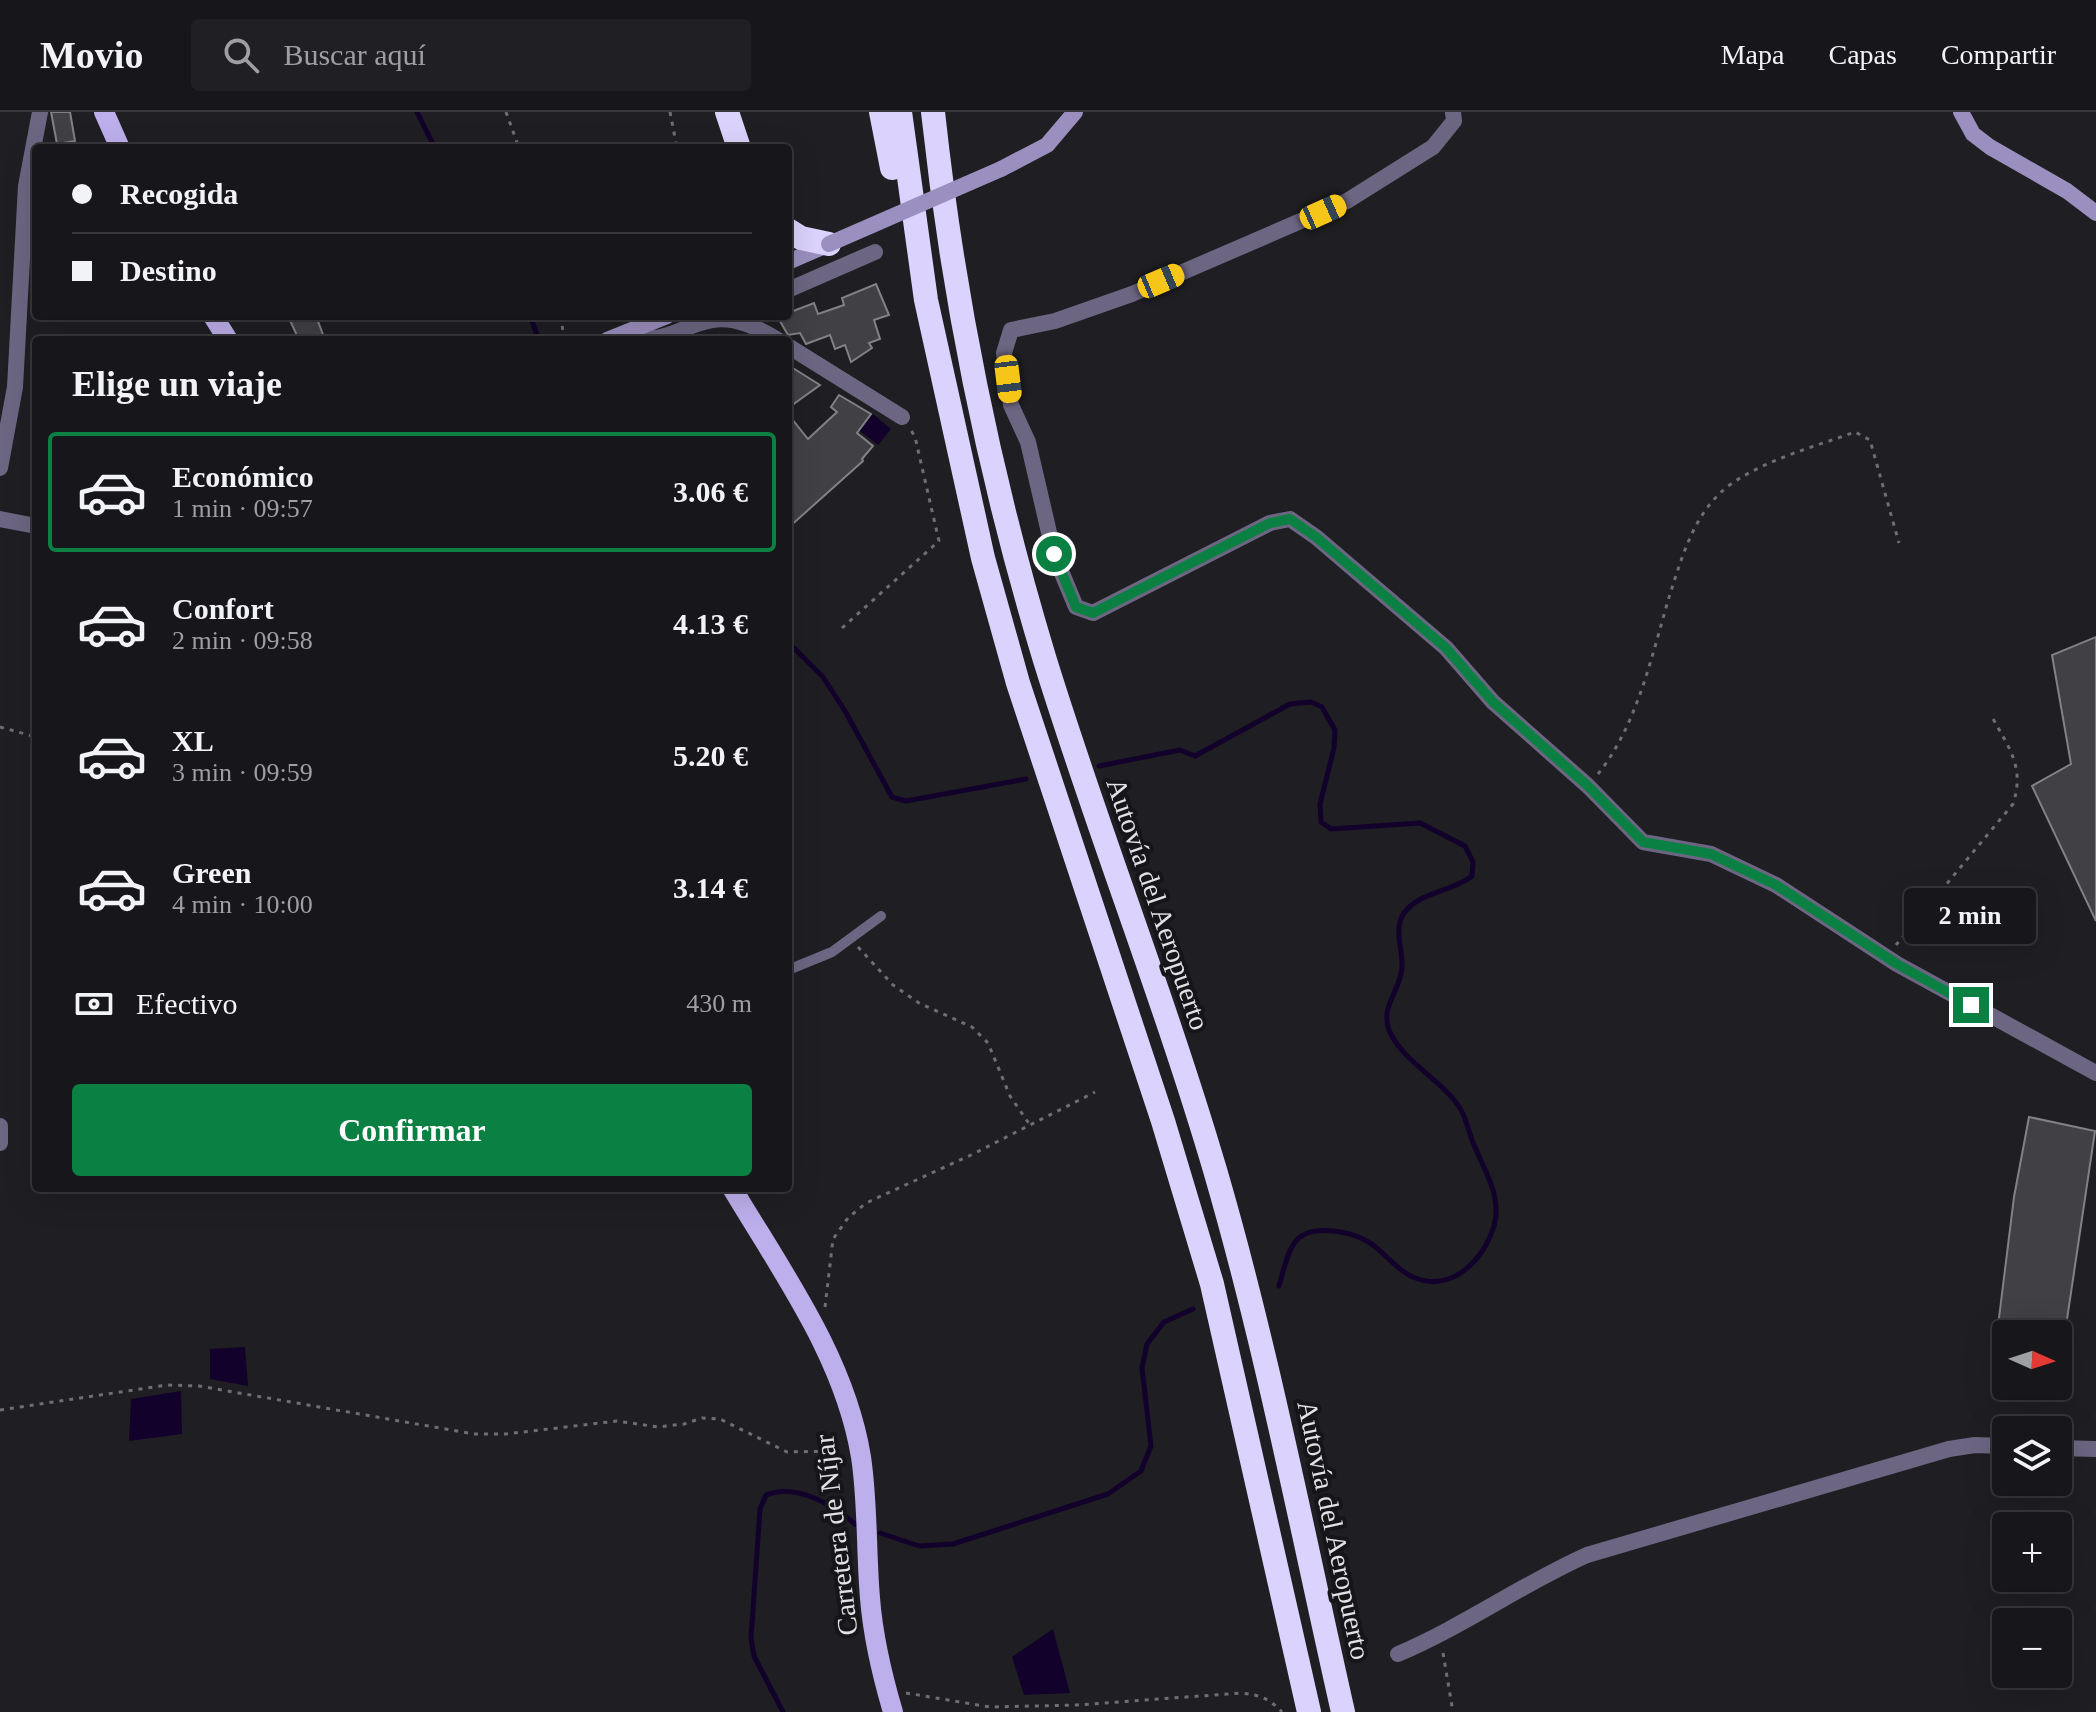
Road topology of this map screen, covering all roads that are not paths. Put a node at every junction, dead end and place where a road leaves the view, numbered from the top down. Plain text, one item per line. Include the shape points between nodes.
1 (40, 112) edge
2 (104, 112) edge
3 (727, 112) edge
4 (881, 112) edge
5 (900, 112) edge
6 (933, 112) edge
7 (945, 112) edge
8 (1075, 112) edge
9 (1453, 112) edge
10 (1961, 112) edge
11 (34, 144) edge
12 (118, 144) edge
13 (738, 144) edge
14 (32, 154) edge
15 (2096, 213) edge
16 (792, 232) edge
17 (948, 241) junction
18 (829, 244) junction
19 (875, 252) dead end
20 (792, 260) edge
21 (792, 288) edge
22 (926, 300) junction
23 (657, 320) edge
24 (712, 320) edge
25 (743, 320) edge
26 (627, 332) junction
27 (617, 336) edge
28 (641, 336) edge
29 (667, 336) edge
30 (772, 336) edge
31 (792, 348) edge
32 (902, 417) road end
33 (0, 468) edge
34 (0, 519) edge
35 (32, 525) edge
36 (881, 916) dead end
37 (792, 968) edge
38 (2096, 1073) edge
39 (0, 1126) edge
40 (0, 1143) edge
41 (734, 1192) edge
42 (1992, 1446) edge
43 (2072, 1448) edge
44 (2096, 1449) edge
45 (1398, 1654) dead end
46 (893, 1712) edge
47 (1309, 1712) edge
48 (1343, 1712) edge

1 - 11 street
2 - 12 main road
3 - 13 highway
4 - 22 highway
5 - 22 highway
6 - 17 highway, Autovía del Aeropuerto
7 - 17 highway
8 - 18 street, bridge via 1047,145
9 - 38 street via 1454,121 1433,147 1347,201 1132,294 1011,330 1004,353 1011,405 1028,442 1054,554 1076,607 1093,613 1270,523 1290,519 1446,648 1493,702 1643,842 1711,854 1776,885 1886,957
10 - 15 street via 1973,134 1990,147
14 - 33 street via 15,387
16 - 18 highway
17 - 48 highway, Autovía del Aeropuerto via 1000,497 1043,653 1173,1040 1243,1274
18 - 20 street
19 - 21 street
22 - 47 highway via 983,558 1018,683 1212,1284
23 - 26 street
24 - 29 street
25 - 30 street
26 - 27 street
26 - 28 street
31 - 32 street
34 - 35 street
36 - 37 lane via 832,952
39 - 40 street
41 - 46 main road, Carretera de Níjar via 822,1342 842,1389 861,1459 870,1601
42 - 45 street via 1949,1449 1587,1555
43 - 44 street

